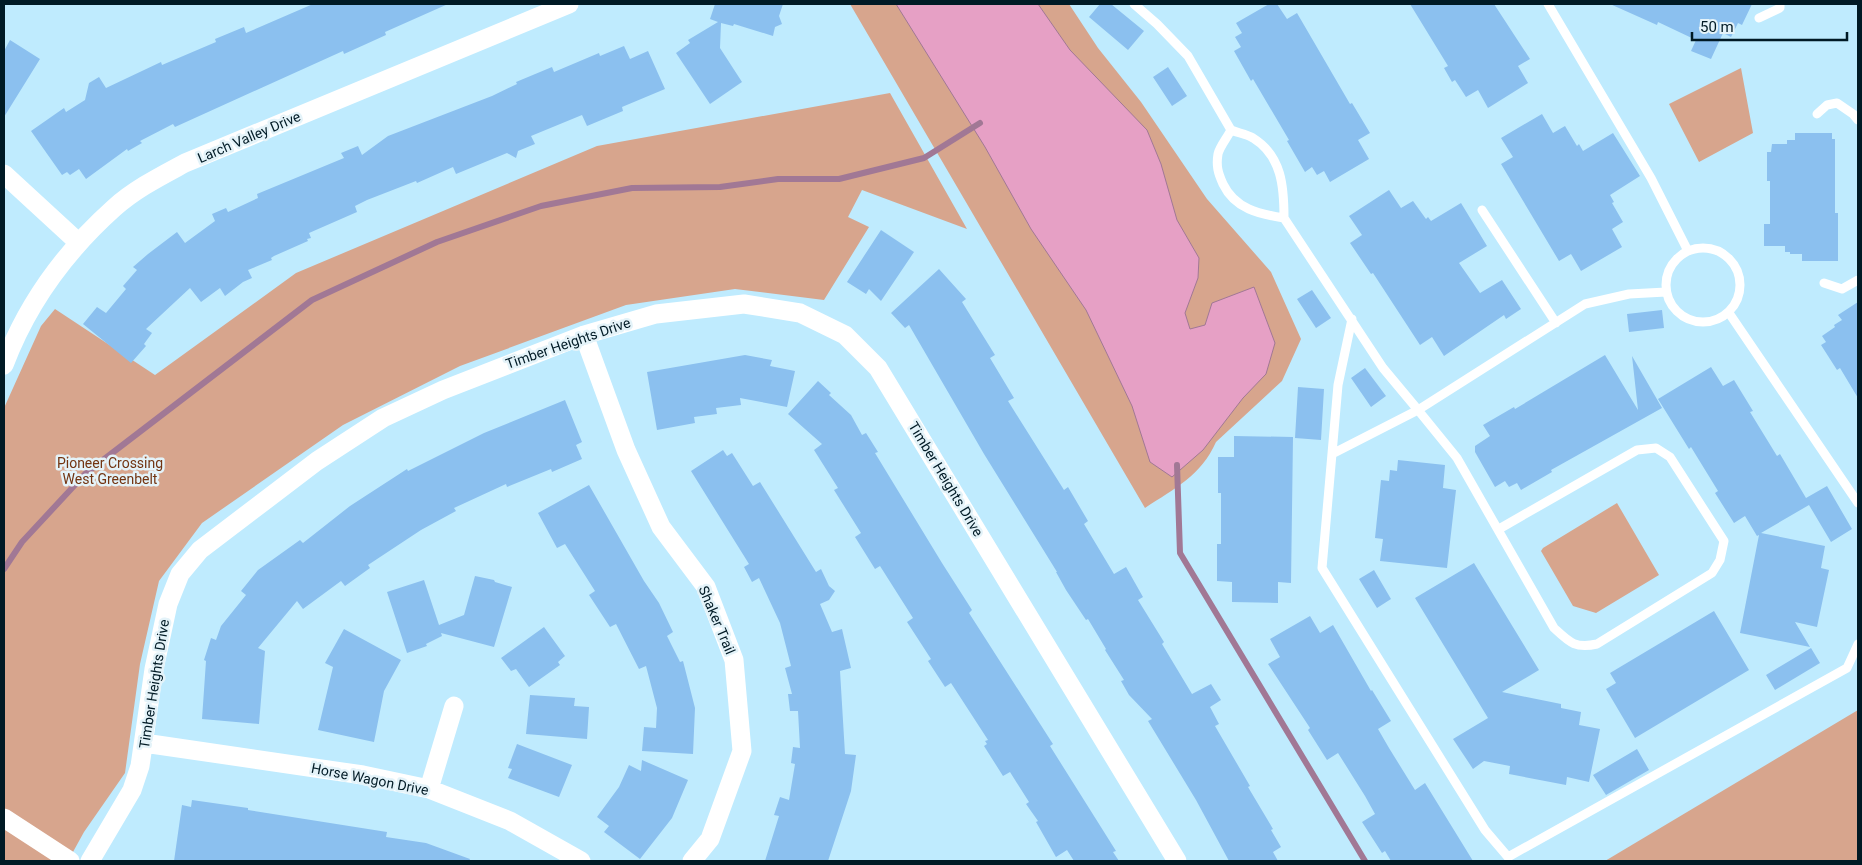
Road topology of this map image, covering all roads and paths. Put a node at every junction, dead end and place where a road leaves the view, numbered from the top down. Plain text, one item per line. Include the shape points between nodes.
1 (569, 4) edge
2 (1134, 4) edge
3 (1548, 4) edge
4 (1780, 4) edge
5 (1759, 18) dead end
6 (1817, 114) dead end
7 (1858, 120) edge
8 (1230, 130) junction
9 (4, 174) edge
10 (1482, 210) dead end
11 (1284, 218) junction
12 (79, 243) junction
13 (1688, 251) junction
14 (1858, 280) edge
15 (1824, 283) dead end
16 (1666, 292) junction
17 (1729, 313) junction
18 (1352, 319) junction
19 (1556, 323) junction
20 (584, 335) junction
21 (4, 365) edge
22 (1418, 410) junction
23 (1332, 454) junction
24 (1858, 503) edge
25 (1499, 530) junction
26 (1858, 644) edge
27 (454, 706) dead end
28 (144, 743) junction
29 (429, 789) junction
30 (4, 818) edge
31 (70, 861) edge
32 (90, 861) edge
33 (581, 861) edge
34 (692, 861) edge
35 (1177, 861) edge

1 - 12 street, Larch Valley Drive via 185,163 150,182 115,207
2 - 8 lane via 1188,56
3 - 13 lane via 1652,178
4 - 5 lane via 1780,8
6 - 7 lane via 1827,105 1837,103
8 - 11 lane via 1252,137 1264,147 1280,172
8 - 11 lane via 1218,153 1217,170 1227,192 1239,205 1260,214
9 - 12 street
10 - 19 lane
11 - 18 lane
12 - 21 street, Larch Valley Drive via 58,267 34,304 13,341
13 - 16 lane via 1670,267
13 - 17 lane via 1711,248 1731,260 1738,270 1740,293
14 - 15 lane via 1842,289
16 - 17 lane via 1677,312 1692,320 1709,322
16 - 19 lane via 1629,294 1585,304
17 - 24 lane
18 - 22 lane via 1383,368
18 - 23 lane via 1338,385
19 - 22 lane
20 - 28 street, Timber Heights Drive via 443,390 383,418 317,461 200,550 180,574 168,604 154,669
20 - 34 street, Shaker Trail via 626,450 661,527 706,587 734,660 742,751 710,839
20 - 35 street, Timber Heights Drive via 656,314 744,304 800,313 845,335 878,368
22 - 23 lane
22 - 25 lane via 1457,458
23 - 26 lane via 1322,568 1485,830 1508,856 1847,668
25 - 25 lane via 1554,628 1570,642 1585,646 1597,644 1712,573 1720,560 1724,541 1670,456 1656,448 1637,450
27 - 29 street
28 - 29 street, Horse Wagon Drive via 363,774
28 - 32 street, Timber Heights Drive via 132,790
29 - 33 street, Horse Wagon Drive via 510,822
30 - 31 street

